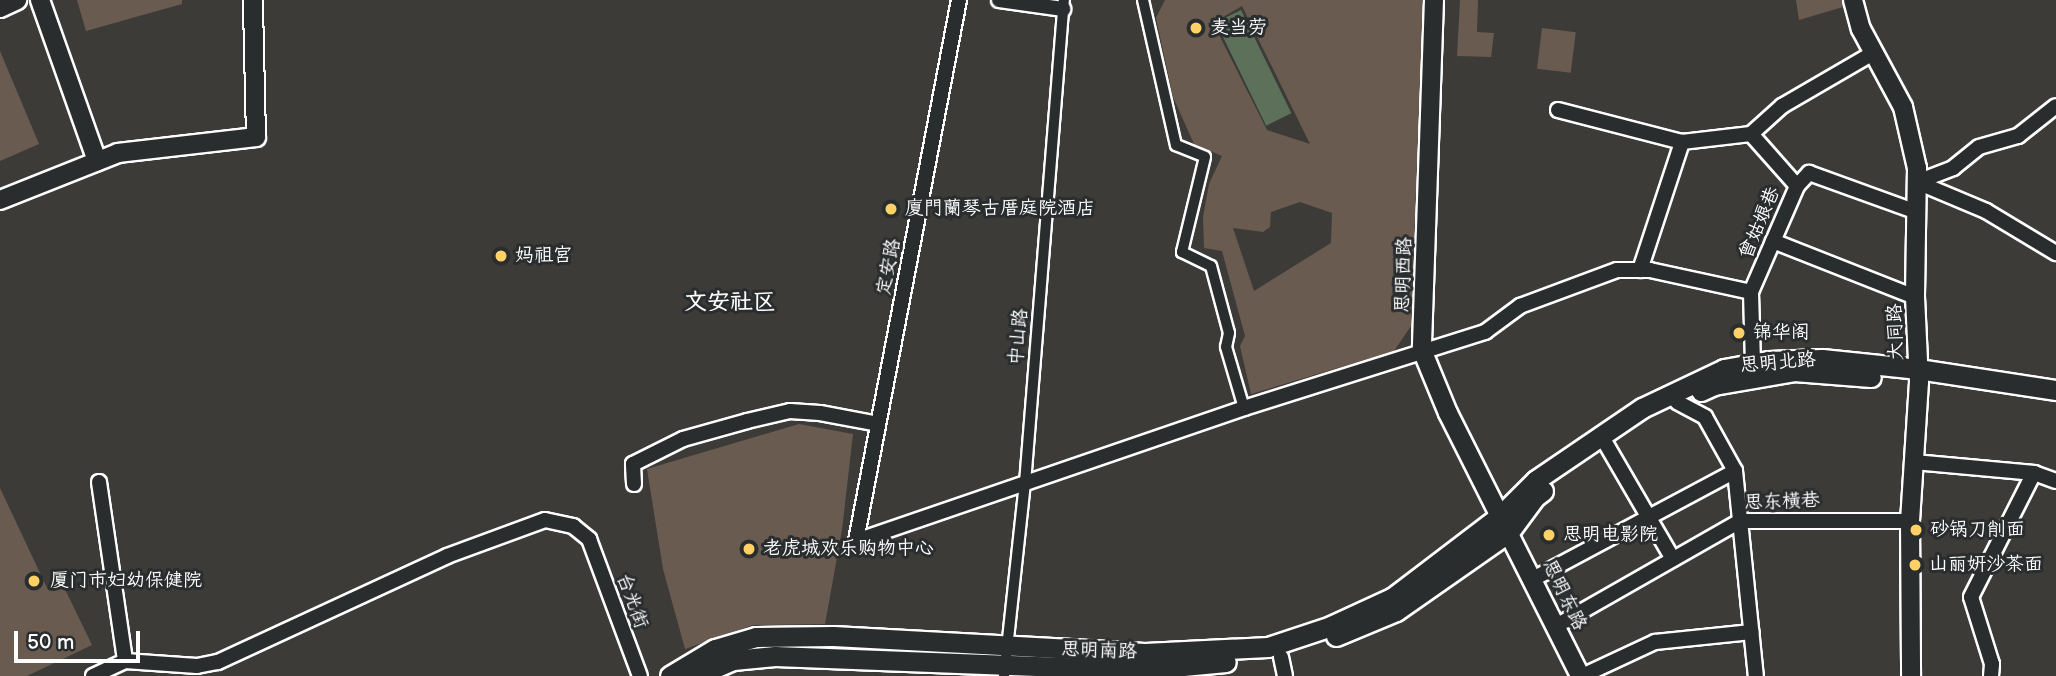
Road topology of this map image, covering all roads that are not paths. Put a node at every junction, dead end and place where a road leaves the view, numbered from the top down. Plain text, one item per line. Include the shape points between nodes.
1 (17, 0) edge
2 (40, 0) edge
3 (253, 0) edge
4 (959, 0) edge
5 (999, 0) edge
6 (1143, 0) edge
7 (1434, 0) edge
8 (1853, 0) edge
9 (1064, 5) edge
10 (0, 8) edge
11 (1873, 52) junction
12 (2056, 106) edge
13 (1558, 110) dead end
14 (1751, 134) junction
15 (1682, 142) junction
16 (97, 161) junction
17 (1917, 182) junction
18 (1797, 186) junction
19 (0, 200) edge
20 (1917, 212) junction
21 (1773, 242) junction
22 (2056, 253) edge
23 (1640, 270) junction
24 (1751, 292) junction
25 (1915, 297) junction
26 (1422, 350) junction
27 (1753, 364) junction
28 (1919, 376) junction
29 (2056, 390) edge
30 (1677, 402) junction
31 (2056, 403) edge
32 (1244, 408) junction
33 (878, 424) junction
34 (1606, 444) junction
35 (1914, 462) junction
36 (1735, 471) junction
37 (2034, 473) junction
38 (2056, 481) edge
39 (99, 482) dead end
40 (1025, 483) junction
41 (634, 484) dead end
42 (1649, 517) junction
43 (1740, 521) junction
44 (1910, 521) junction
45 (1505, 524) junction
46 (1672, 559) junction
47 (1533, 579) junction
48 (1556, 626) junction
49 (1751, 632) junction
50 (125, 661) junction
51 (1006, 662) edge
52 (1283, 666) edge
53 (1141, 673) edge
54 (93, 676) edge
55 (639, 676) edge
56 (670, 676) edge
57 (696, 676) edge
58 (1581, 676) edge
59 (1756, 676) edge
60 (1911, 676) edge
61 (1991, 676) edge

1 - 10 street
2 - 16 street
3 - 16 street via 256,137 118,153
4 - 33 street, 定安路
5 - 9 street
6 - 32 street via 1176,145 1205,157 1182,252 1211,266 1229,333 1226,347
7 - 26 street, 思明西路
8 - 11 street, 大同路
9 - 40 street, 中山路
11 - 14 street via 1782,106
11 - 17 street, 大同路 via 1903,107
12 - 17 street via 2018,135 1979,147 1953,168
13 - 15 street
14 - 15 street
14 - 18 street
15 - 23 street
16 - 19 street
17 - 20 street, 大同路
17 - 22 street via 1986,211
18 - 20 street, 曾姑娘巷 via 1809,173
18 - 21 street, 曾姑娘巷
20 - 25 street, 大同路
21 - 24 street, 曾姑娘巷
21 - 25 street
23 - 24 street
23 - 26 street via 1617,270 1577,282 1520,306 1485,332
24 - 27 street, 曾姑娘巷
25 - 28 street, 大同路
26 - 32 street
26 - 45 street, 思明西路 via 1448,413
27 - 28 main road, 思明北路 via 1822,359
27 - 45 main road, 思明北路 via 1724,369 1642,408 1536,480
28 - 29 main road, 思明北路
28 - 30 main road, 思明北路 via 1794,371 1714,385
28 - 31 main road, 思明北路
28 - 35 street, 大同路
30 - 34 main road, 思明北路
30 - 36 street via 1705,417
32 - 40 street
33 - 40 street, 定安路 via 856,541
33 - 41 street via 790,411 747,421 683,439 632,464
34 - 42 street
34 - 45 main road, 思明北路
35 - 37 street
35 - 44 street, 大同路
36 - 42 street
36 - 43 street
37 - 38 street
37 - 61 street via 1970,597 1992,664
39 - 50 street
40 - 51 street, 中山路
42 - 46 street
42 - 47 street
43 - 44 street, 思东横巷
43 - 46 street, 思东横巷
43 - 49 street
44 - 60 street, 大同路
45 - 47 street, 思明东路
45 - 51 main road, 思明南路 via 1392,598 1331,626 1268,647
45 - 52 main road, 思明南路 via 1396,611
46 - 48 street, 思东横巷
47 - 48 street, 思明东路
48 - 58 street, 思明东路
49 - 58 street via 1655,642
49 - 59 street
50 - 54 street
50 - 55 street, 台光街 via 197,666 218,662 447,556 545,520 573,526 589,539
51 - 53 main road, 思明南路
51 - 56 main road, 思明南路 via 832,636 756,637 715,649
51 - 57 main road, 思明南路 via 775,656 733,660
52 - 53 main road, 思明南路

